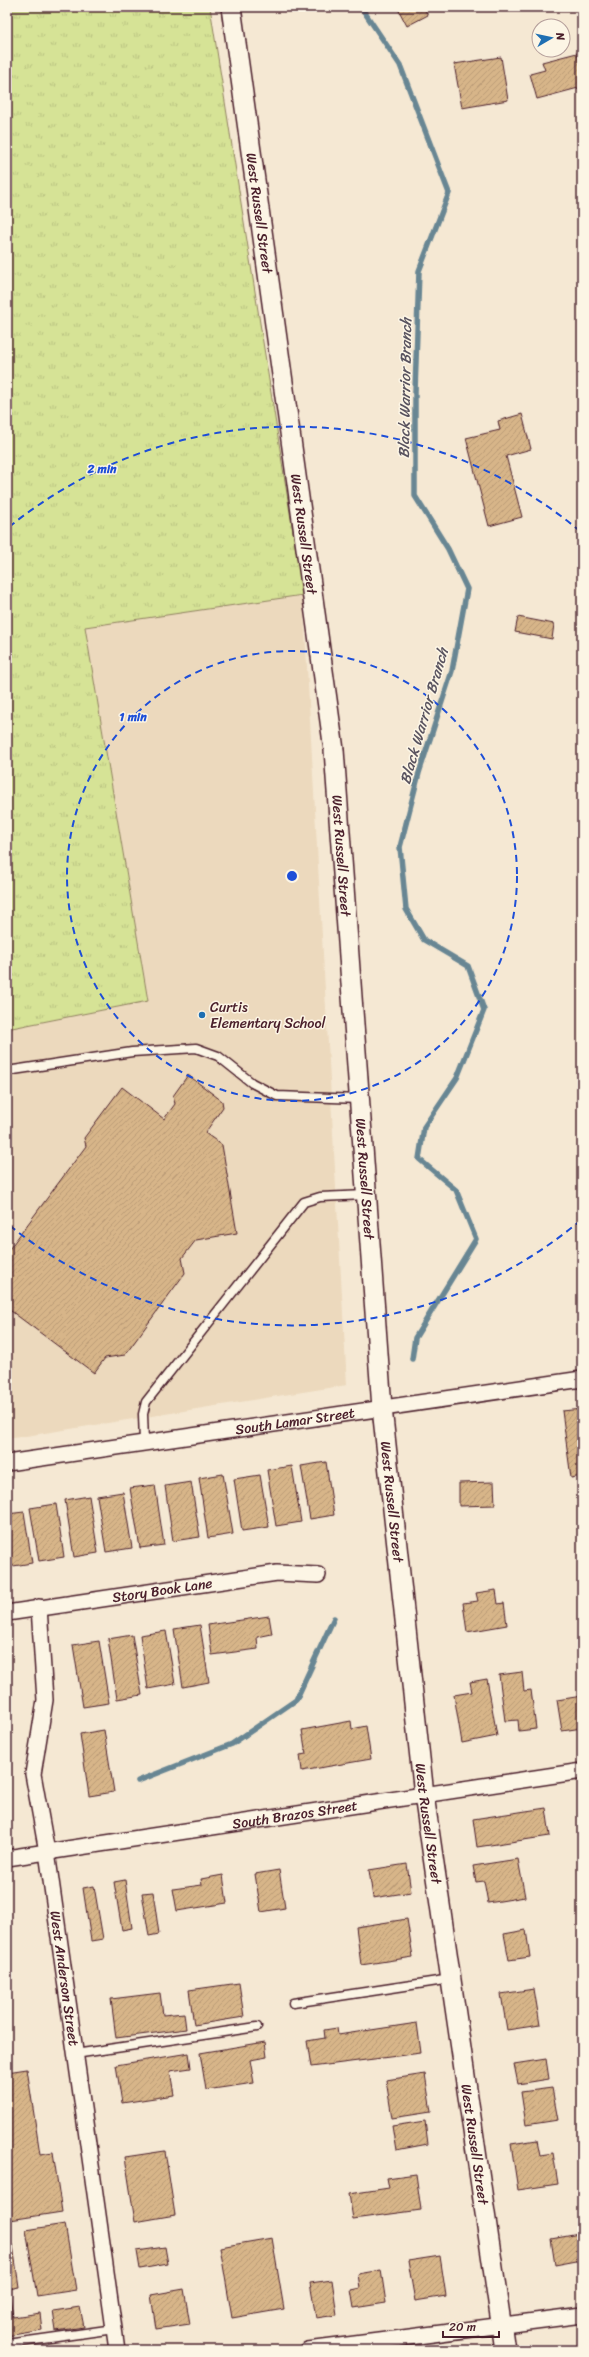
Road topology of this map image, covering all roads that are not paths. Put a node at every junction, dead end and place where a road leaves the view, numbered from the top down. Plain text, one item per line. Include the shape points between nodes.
1 (231, 7) edge
2 (7, 1071) edge
3 (359, 1099) junction
4 (366, 1195) junction
5 (582, 1379) edge
6 (382, 1408) junction
7 (144, 1442) junction
8 (7, 1463) edge
9 (318, 1575) dead end
10 (39, 1607) junction
11 (7, 1613) edge
12 (582, 1771) edge
13 (424, 1795) junction
14 (46, 1852) junction
15 (7, 1858) edge
16 (451, 1979) junction
17 (292, 2003) dead end
18 (256, 2027) dead end
19 (75, 2054) junction
20 (582, 2315) edge
21 (502, 2327) junction
22 (114, 2329) junction
23 (7, 2344) edge
24 (117, 2350) edge
25 (308, 2350) edge
26 (505, 2350) edge

1 - 3 street, West Russell Street via 334,750
2 - 3 lane via 132,1052 196,1048 218,1056 252,1083 277,1096
3 - 4 street, West Russell Street
4 - 6 street, West Russell Street
4 - 7 lane via 320,1197 304,1202 146,1402 143,1414
5 - 6 street, South Lamar Street
6 - 7 street, South Lamar Street
6 - 13 street, West Russell Street
7 - 8 street, South Lamar Street
9 - 10 street, Story Book Lane via 277,1573
10 - 11 street, Story Book Lane
10 - 14 street, West Anderson Street via 45,1700 33,1774
12 - 13 street, South Brazos Street
13 - 14 street, South Brazos Street
13 - 16 street, West Russell Street
14 - 15 street, South Brazos Street
14 - 19 street, West Anderson Street
16 - 17 lane
16 - 21 street, West Russell Street
18 - 19 lane
19 - 22 street, West Anderson Street
20 - 21 street
21 - 25 street
21 - 26 street, West Russell Street
22 - 23 lane
22 - 24 street, West Anderson Street

